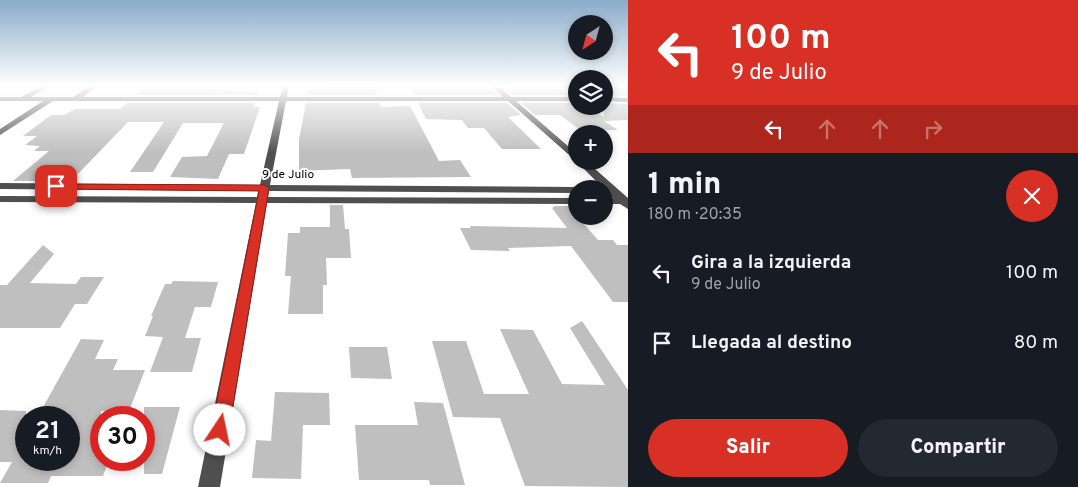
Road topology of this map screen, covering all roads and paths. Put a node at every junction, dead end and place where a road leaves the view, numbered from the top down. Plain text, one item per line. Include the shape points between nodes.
1 (37, 108) edge
2 (281, 108) edge
3 (520, 108) edge
4 (0, 133) edge
5 (568, 151) edge
6 (589, 170) edge
7 (598, 180) edge
8 (0, 186) edge
9 (568, 190) edge
10 (613, 190) edge
11 (628, 190) edge
12 (263, 194) junction
13 (613, 194) edge
14 (0, 199) edge
15 (568, 201) edge
16 (613, 202) edge
17 (626, 203) edge
18 (209, 487) edge

1 - 4 street
2 - 12 street
3 - 5 street
6 - 7 street
8 - 12 street, 9 de Julio
9 - 12 street, 9 de Julio
10 - 11 street
12 - 14 street, 9 de Julio
12 - 15 street, 9 de Julio
12 - 18 street
13 - 17 street
16 - 17 street

